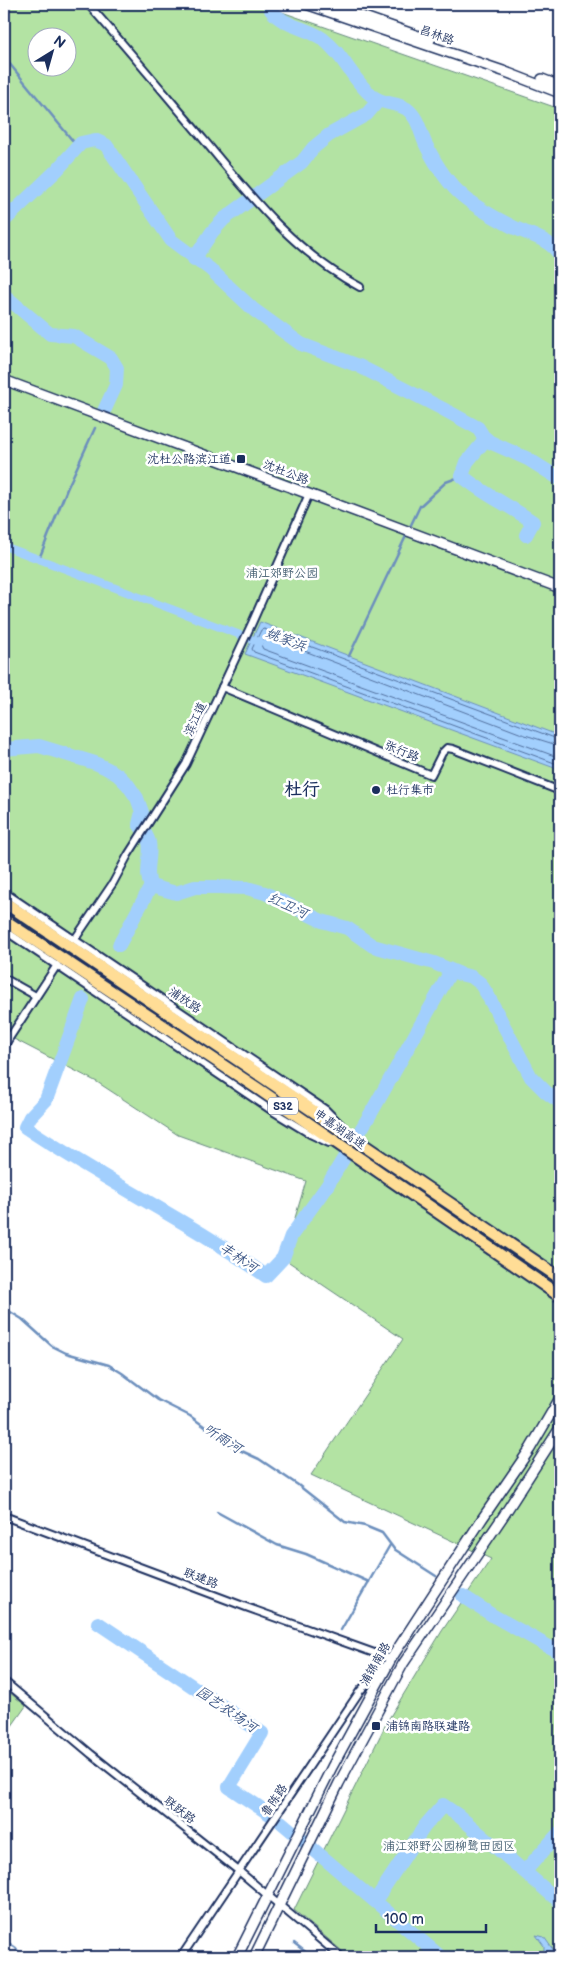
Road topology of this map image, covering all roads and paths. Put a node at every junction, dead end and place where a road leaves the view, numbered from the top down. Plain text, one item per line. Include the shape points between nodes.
1 (88, 4) edge
2 (306, 4) edge
3 (327, 4) edge
4 (560, 86) edge
5 (560, 92) edge
6 (360, 287) dead end
7 (4, 380) edge
8 (309, 494) junction
9 (560, 588) edge
10 (222, 687) junction
11 (560, 791) edge
12 (4, 892) edge
13 (4, 902) edge
14 (4, 920) edge
15 (4, 930) edge
16 (75, 939) junction
17 (57, 964) junction
18 (4, 978) edge
19 (36, 996) junction
20 (4, 1046) edge
21 (349, 1132) dead end
22 (340, 1148) dead end
23 (560, 1278) edge
24 (560, 1296) edge
25 (560, 1398) edge
26 (560, 1428) edge
27 (4, 1516) edge
28 (392, 1659) junction
29 (4, 1681) edge
30 (240, 1872) junction
31 (268, 1895) junction
32 (280, 1905) junction
33 (181, 1957) edge
34 (237, 1957) edge
35 (254, 1957) edge
36 (341, 1957) edge

1 - 6 street via 271,218 308,252
2 - 5 main road, 昌林路
3 - 4 main road, 昌林路
7 - 8 main road, 沈杜公路
8 - 9 main road, 沈杜公路
8 - 10 street, 滨江道
10 - 11 street, 张行路 via 431,776 446,748
10 - 16 street, 滨江道 via 186,764 114,883
12 - 16 street, 浦放路
13 - 23 highway, 申嘉湖高速 / S32
14 - 24 highway, 申嘉湖高速 / S32 via 258,1088
15 - 17 street
16 - 21 street, 浦放路 via 326,1110
17 - 19 street
17 - 22 street via 274,1112
18 - 19 street
19 - 20 street
25 - 28 main road, 浦锦南路
26 - 32 main road, 浦锦南路 via 403,1664 369,1724
27 - 28 street, 联建路
28 - 30 street, 鲁陈路 via 360,1692
28 - 31 main road, 浦锦南路 via 332,1767
29 - 30 street, 联跃路
30 - 31 street, 联跃路
30 - 33 street, 鲁陈路
31 - 32 street, 联跃路
31 - 34 main road, 浦锦南路
32 - 35 main road, 浦锦南路
32 - 36 street, 联跃路

